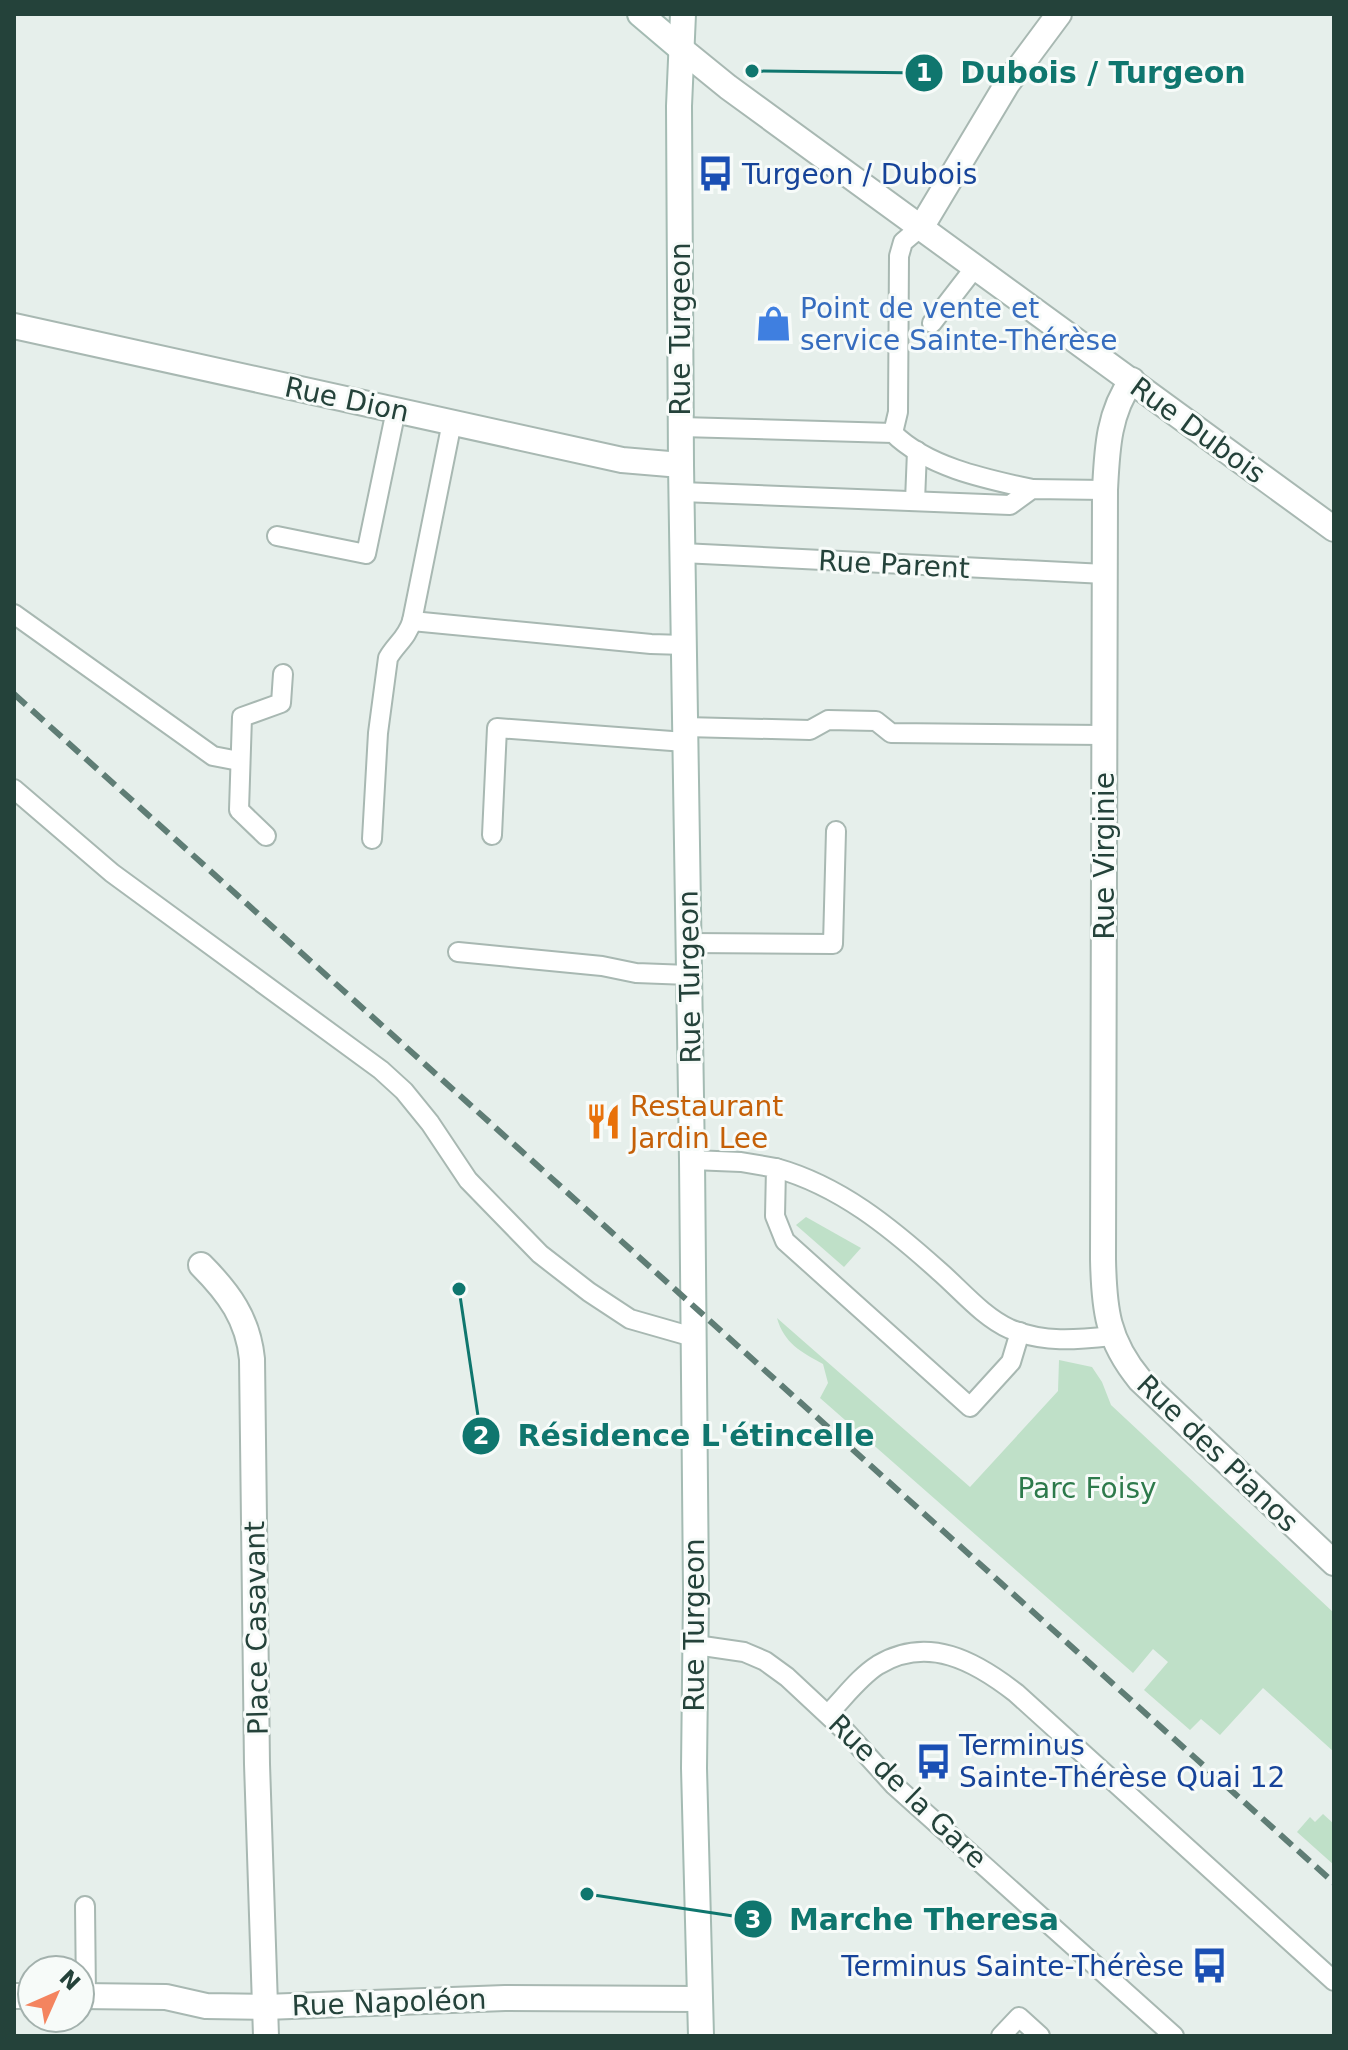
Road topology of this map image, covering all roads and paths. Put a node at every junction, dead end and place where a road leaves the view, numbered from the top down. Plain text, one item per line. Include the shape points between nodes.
1 (640, 14) edge
2 (683, 14) edge
3 (1059, 14) edge
4 (680, 48) junction
5 (922, 226) junction
6 (976, 266) junction
7 (932, 323) dead end
8 (14, 326) edge
9 (1132, 380) junction
10 (396, 410) junction
11 (452, 422) junction
12 (681, 427) junction
13 (893, 433) junction
14 (917, 451) junction
15 (681, 465) junction
16 (1032, 489) junction
17 (1105, 490) junction
18 (682, 492) junction
19 (915, 501) junction
20 (1334, 529) edge
21 (277, 536) dead end
22 (682, 553) junction
23 (1105, 574) junction
24 (14, 614) edge
25 (412, 621) junction
26 (684, 645) junction
27 (283, 674) dead end
28 (685, 735) junction
29 (1104, 735) junction
30 (239, 761) junction
31 (14, 789) edge
32 (836, 831) dead end
33 (492, 835) dead end
34 (266, 836) dead end
35 (372, 839) dead end
36 (688, 943) junction
37 (458, 952) dead end
38 (689, 975) junction
39 (692, 1160) junction
40 (776, 1168) junction
41 (201, 1265) dead end
42 (1020, 1332) junction
43 (1112, 1336) junction
44 (693, 1337) junction
45 (1334, 1563) edge
46 (696, 1645) junction
47 (828, 1714) junction
48 (85, 1906) dead end
49 (84, 1954) edge
50 (1334, 1981) edge
51 (96, 1996) edge
52 (698, 1999) junction
53 (265, 2007) junction
54 (266, 2036) edge
55 (701, 2036) edge
56 (1001, 2036) edge
57 (1040, 2036) edge
58 (1174, 2036) edge

1 - 4 street, Rue Dubois
2 - 4 street, Rue Turgeon
3 - 5 street via 1007,84
4 - 5 street, Rue Dubois
4 - 12 street, Rue Turgeon
5 - 6 street, Rue Dubois
5 - 13 lane via 903,242 899,256 898,412
6 - 7 lane
6 - 9 street, Rue Dubois
8 - 10 street, Rue Dion
9 - 17 street, Rue Virginie via 1108,435
9 - 20 street, Rue Dubois
10 - 11 street, Rue Dion
10 - 21 lane via 366,554
11 - 15 street, Rue Dion via 622,460
11 - 25 lane
12 - 13 lane
12 - 15 street, Rue Turgeon
13 - 14 lane
14 - 16 lane
14 - 19 lane
15 - 18 street, Rue Turgeon
16 - 17 lane
16 - 19 lane via 1010,505
17 - 23 street, Rue Virginie
18 - 19 lane
18 - 22 street, Rue Turgeon
22 - 23 lane, Rue Parent
22 - 26 street, Rue Turgeon
23 - 29 street, Rue Virginie
24 - 30 lane via 213,756
25 - 26 lane
25 - 35 lane via 388,658
26 - 28 street, Rue Turgeon
27 - 30 lane via 281,703 242,717
28 - 29 lane via 810,730 828,720 876,721 891,733
28 - 33 lane via 497,728
28 - 36 street, Rue Turgeon
29 - 43 street, Rue Virginie via 1103,1259
30 - 34 lane via 239,810
31 - 44 lane via 112,873 381,1070 430,1123 468,1180 540,1254 630,1319
32 - 36 lane via 833,944
36 - 38 street, Rue Turgeon
37 - 38 lane
38 - 39 street, Rue Turgeon
39 - 40 lane
39 - 44 street, Rue Turgeon
40 - 42 lane via 854,1202 984,1312
40 - 42 lane via 775,1216 785,1241 970,1407 1011,1362
41 - 53 street, Place Casavant via 242,1316 252,1359
42 - 43 lane via 1058,1341
43 - 45 street, Rue des Pianos via 1127,1364 1154,1395
44 - 46 street, Rue Turgeon
46 - 47 lane, Rue de la Gare via 744,1652 765,1661
46 - 52 street, Rue Turgeon
47 - 50 lane via 876,1666 894,1657 938,1651 976,1665 1016,1693
47 - 58 lane, Rue de la Gare via 894,1785
48 - 49 lane
51 - 53 street, Rue Napoléon
52 - 53 street, Rue Napoléon via 505,1998
52 - 55 street, Rue Turgeon
53 - 54 street, Place Casavant
56 - 57 lane via 1019,2017

